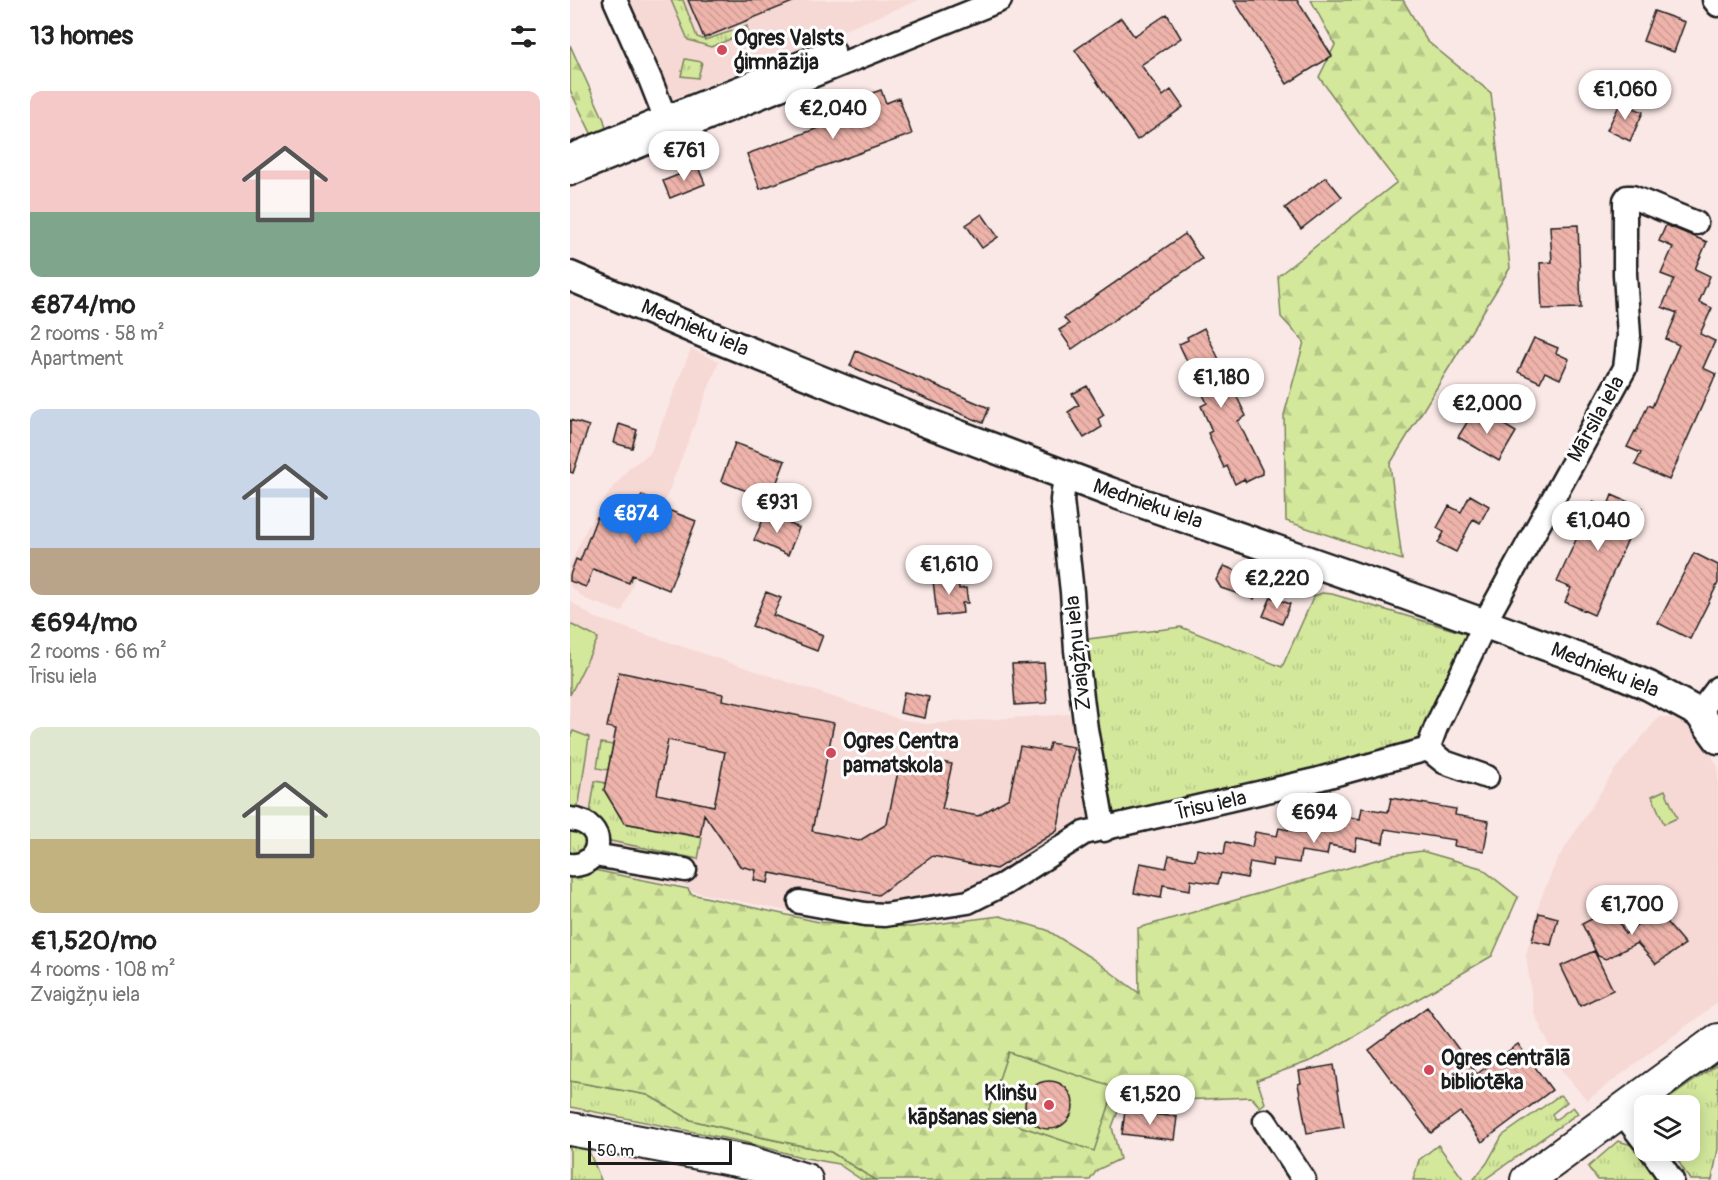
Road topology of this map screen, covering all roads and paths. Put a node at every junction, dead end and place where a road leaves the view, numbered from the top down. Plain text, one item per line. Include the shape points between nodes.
1 (615, 0) edge
2 (960, 0) edge
3 (1000, 0) edge
4 (1714, 0) edge
5 (1718, 5) edge
6 (665, 117) junction
7 (570, 156) edge
8 (570, 174) edge
9 (1696, 223) dead end
10 (570, 276) edge
11 (1065, 475) junction
12 (1486, 623) junction
13 (1718, 688) edge
14 (1699, 713) junction
15 (1718, 739) edge
16 (1428, 749) junction
17 (1487, 777) dead end
18 (570, 819) edge
19 (1104, 830) junction
20 (594, 855) junction
21 (570, 865) edge
22 (685, 870) dead end
23 (800, 902) dead end
24 (1718, 1040) edge
25 (1621, 1111) junction
26 (1265, 1121) dead end
27 (1634, 1128) edge
28 (570, 1129) edge
29 (1659, 1161) edge
30 (806, 1180) edge
31 (1304, 1180) edge
32 (1527, 1180) edge
33 (1672, 1180) edge

1 - 6 street
2 - 6 street
3 - 8 street
4 - 5 street
6 - 7 street
9 - 12 street, Mārsila iela via 1648,202 1632,197 1625,200 1629,336 1625,368
10 - 11 street, Mednieku iela via 899,412
11 - 12 street, Mednieku iela
11 - 19 street, Zvaigžņu iela via 1062,500 1076,650
12 - 14 street, Mednieku iela via 1628,677
12 - 16 street
13 - 14 street
14 - 15 street, Mednieku iela
16 - 17 street via 1444,762
16 - 19 street, Īrisu iela
18 - 20 street via 583,820 595,832
19 - 23 street, Īrisu iela via 1084,834 968,902 885,915
20 - 21 street via 582,864
20 - 22 street
24 - 25 main road
25 - 27 street
25 - 32 main road
26 - 31 street
28 - 30 main road via 747,1162
29 - 33 street

